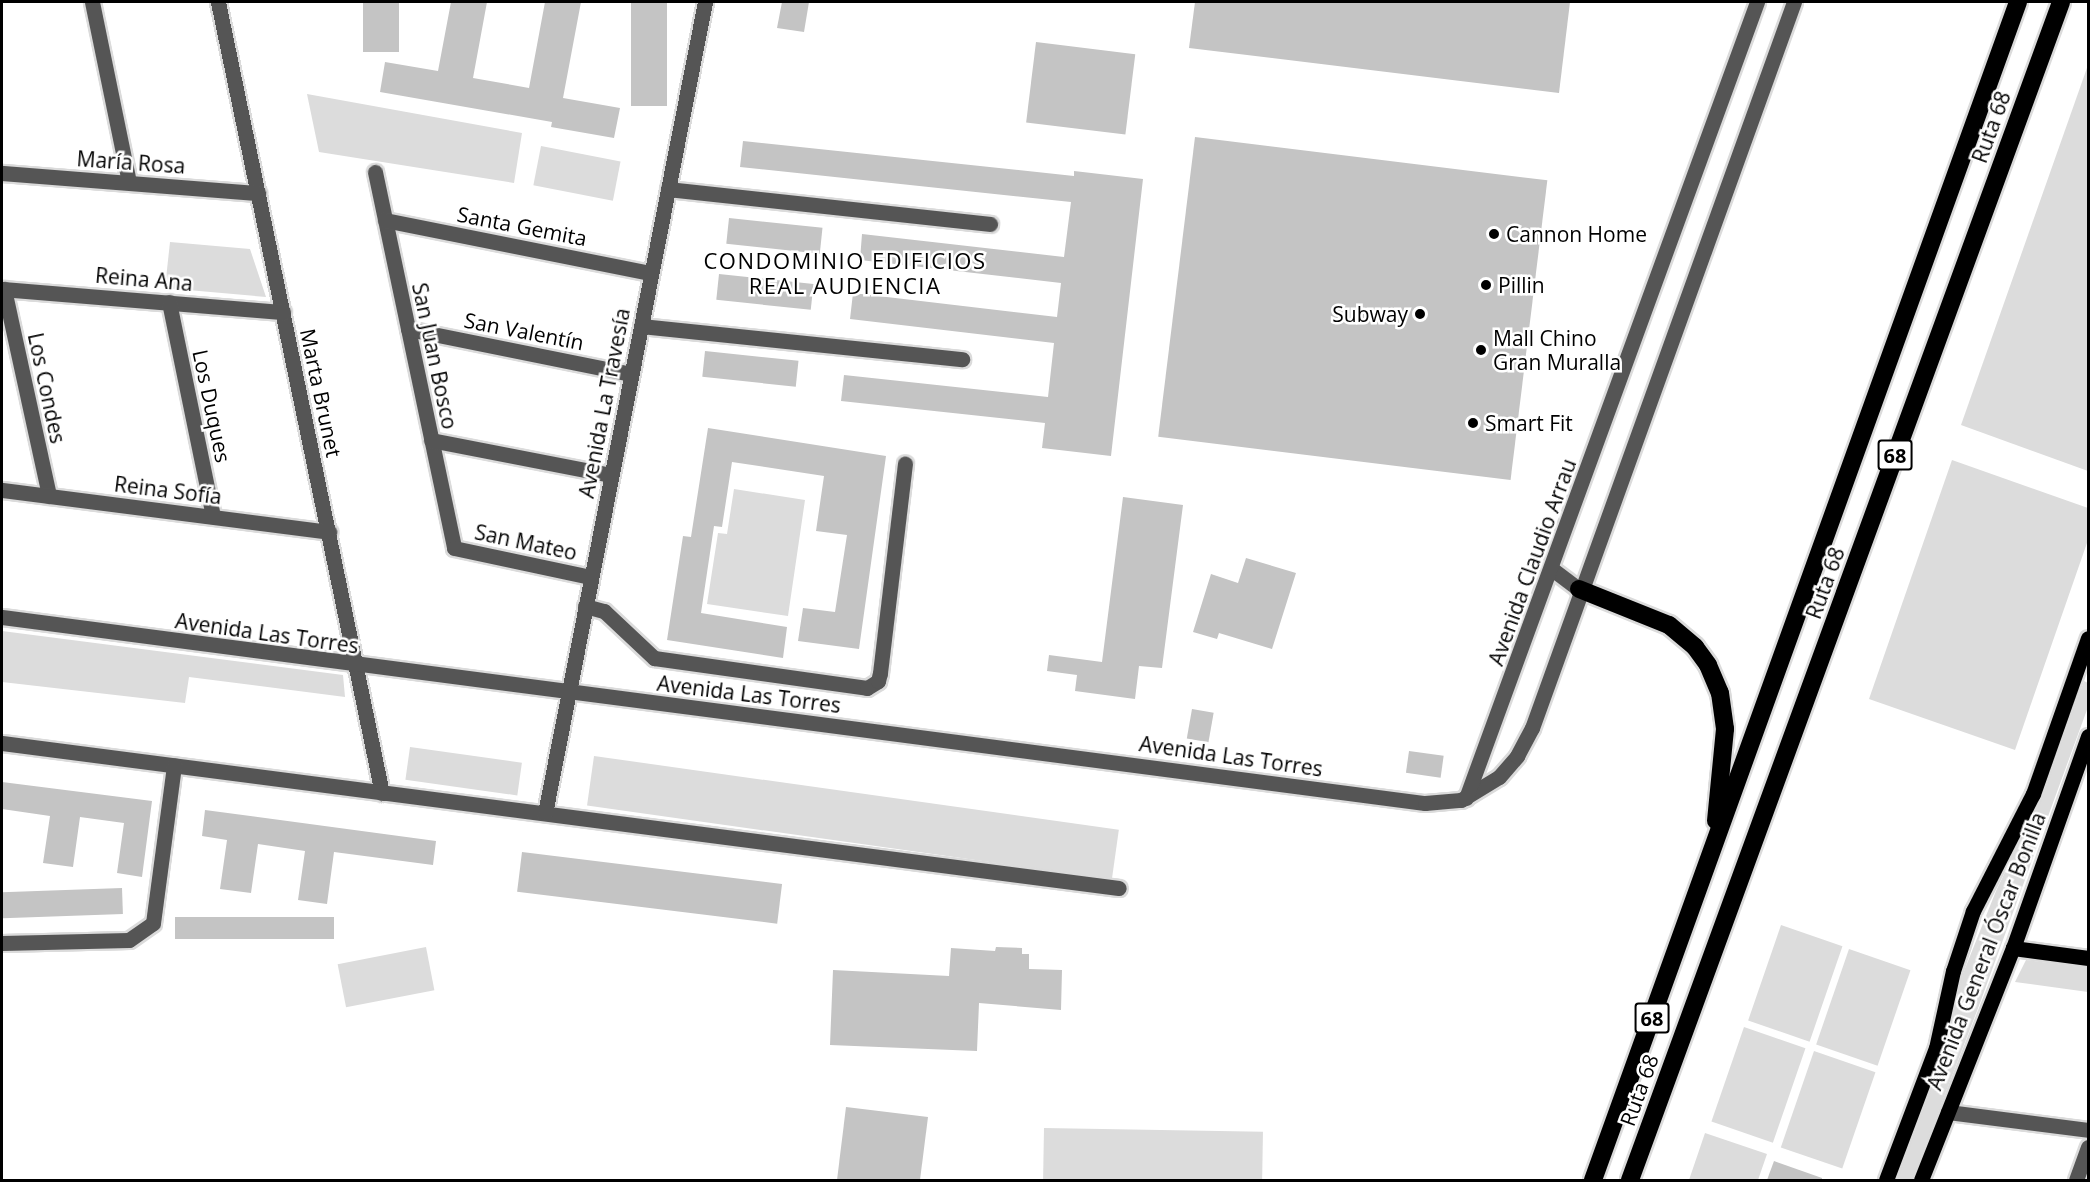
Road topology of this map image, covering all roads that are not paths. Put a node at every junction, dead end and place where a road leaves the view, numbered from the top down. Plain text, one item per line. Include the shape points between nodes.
1 (92, 2) edge
2 (218, 2) edge
3 (705, 2) edge
4 (1756, 2) edge
5 (1794, 2) edge
6 (2018, 2) edge
7 (2061, 2) edge
8 (375, 172) dead end
9 (2, 173) edge
10 (129, 182) junction
11 (668, 189) junction
12 (258, 193) junction
13 (385, 220) junction
14 (990, 224) dead end
15 (651, 273) junction
16 (3, 289) edge
17 (169, 302) junction
18 (283, 312) junction
19 (640, 326) junction
20 (408, 329) junction
21 (962, 359) dead end
22 (631, 374) junction
23 (431, 440) junction
24 (905, 463) dead end
25 (611, 475) junction
26 (2, 490) edge
27 (48, 496) junction
28 (213, 517) junction
29 (329, 532) junction
30 (454, 548) joint
31 (1552, 569) junction
32 (591, 577) junction
33 (1579, 589) junction
34 (585, 606) junction
35 (2, 617) edge
36 (2088, 638) edge
37 (357, 666) junction
38 (567, 692) junction
39 (2088, 736) edge
40 (2, 743) edge
41 (174, 765) junction
42 (382, 793) junction
43 (1466, 798) junction
44 (545, 813) junction
45 (1711, 856) junction
46 (1119, 888) dead end
47 (2, 943) edge
48 (2013, 948) junction
49 (2088, 958) edge
50 (1948, 1112) junction
51 (2088, 1130) edge
52 (2088, 1147) edge
53 (1593, 1180) edge
54 (1630, 1180) edge
55 (1886, 1180) edge
56 (1922, 1180) edge
57 (2076, 1180) edge

1 - 10 street
2 - 12 street, Marta Brunet
3 - 11 street, Avenida La Travesía
4 - 31 street, Avenida Claudio Arrau
5 - 33 street
6 - 45 highway, Ruta 68 / 68
7 - 54 highway, Ruta 68 / 68
8 - 13 street, San Juan Bosco
9 - 10 street, María Rosa
10 - 12 street, María Rosa
11 - 14 street
11 - 15 street, Avenida La Travesía
12 - 18 street, Marta Brunet
13 - 15 street, Santa Gemita
13 - 20 street, San Juan Bosco
15 - 19 street, Avenida La Travesía
16 - 17 street, Reina Ana
16 - 27 street, Los Condes
17 - 18 street, Reina Ana
17 - 28 street, Los Duques
18 - 29 street, Marta Brunet
19 - 21 street
19 - 22 street, Avenida La Travesía
20 - 22 street, San Valentín
20 - 23 street, San Juan Bosco
22 - 25 street, Avenida La Travesía
23 - 25 street
23 - 30 street, San Juan Bosco
24 - 34 street via 880,673 878,681 867,688 654,658 604,611
25 - 32 street, Avenida La Travesía
26 - 27 street, Reina Sofía
27 - 28 street, Reina Sofía
28 - 29 street, Reina Sofía
29 - 37 street, Marta Brunet
30 - 32 street, San Mateo
31 - 33 street
31 - 43 street, Avenida Claudio Arrau
32 - 34 street, Avenida La Travesía
33 - 43 street, Avenida Las Torres via 1532,728 1517,756 1488,787
33 - 45 highway via 1669,625 1695,647 1714,675 1723,704 1725,743
34 - 38 street, Avenida La Travesía
35 - 37 street, Avenida Las Torres
36 - 55 main road, Avenida General Óscar Bonilla via 2033,794 1969,921 1936,1048
37 - 38 street, Avenida Las Torres
37 - 42 street, Marta Brunet
38 - 43 street, Avenida Las Torres via 1425,803
38 - 44 street, Avenida La Travesía
39 - 48 main road, Avenida General Óscar Bonilla
40 - 41 street
41 - 42 street
41 - 47 street via 153,923 129,940
42 - 44 street
44 - 46 street
45 - 53 highway, Ruta 68 / 68
48 - 49 main road
48 - 50 main road, Avenida General Óscar Bonilla
50 - 51 street
50 - 56 main road, Avenida General Óscar Bonilla
52 - 57 street

